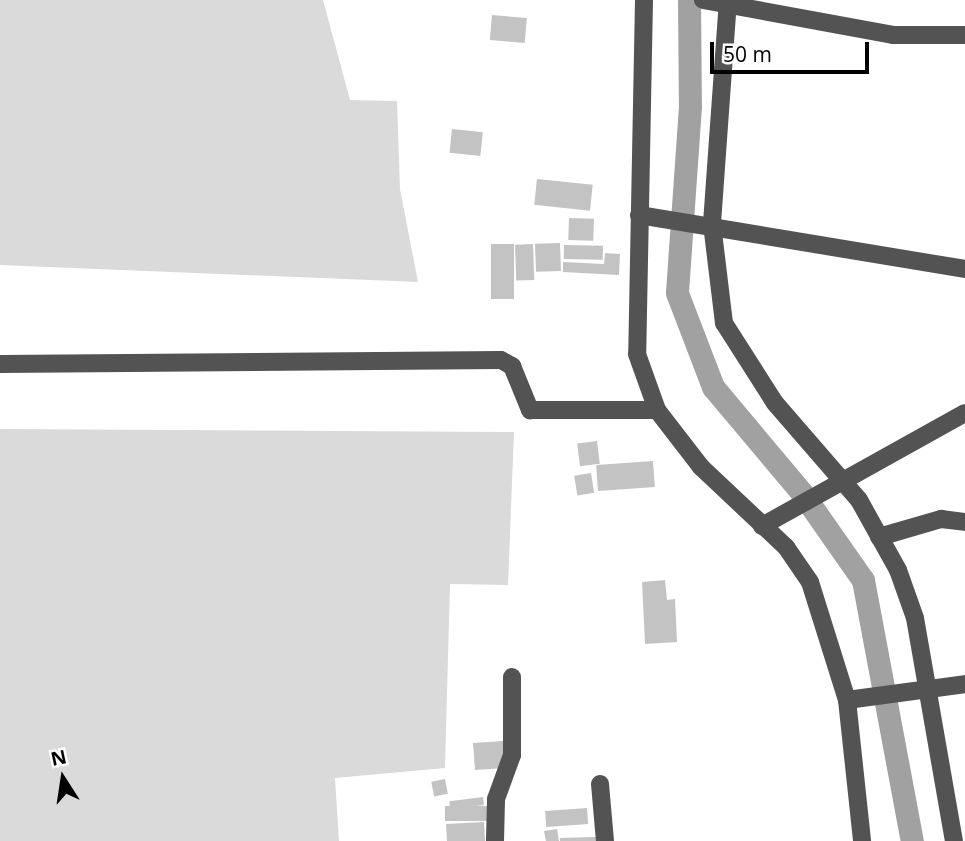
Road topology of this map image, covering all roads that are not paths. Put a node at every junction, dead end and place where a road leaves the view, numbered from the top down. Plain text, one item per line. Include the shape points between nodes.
1 (644, 0) edge
2 (717, 2) edge
3 (965, 36) edge
4 (639, 215) junction
5 (704, 222) junction
6 (965, 269) edge
7 (0, 364) edge
8 (657, 411) junction
9 (965, 413) edge
10 (838, 481) junction
11 (965, 522) edge
12 (762, 526) junction
13 (880, 537) junction
14 (512, 677) dead end
15 (965, 684) edge
16 (927, 689) junction
17 (847, 700) junction
18 (600, 784) dead end
19 (495, 841) edge
20 (605, 841) edge
21 (862, 841) edge
22 (954, 841) edge

1 - 4 street
2 - 3 street via 893,35
2 - 5 street
4 - 5 street
4 - 8 street via 637,354
5 - 6 street
5 - 10 street via 730,337
7 - 8 street via 501,360 512,366 530,410
8 - 12 street via 701,467
9 - 10 street
10 - 12 street
10 - 13 street via 859,500
11 - 13 street via 914,523
12 - 17 street via 810,582
13 - 16 street via 915,618
14 - 19 street via 512,755 496,799
15 - 16 street
16 - 17 street
16 - 22 street
17 - 21 street
18 - 20 street

